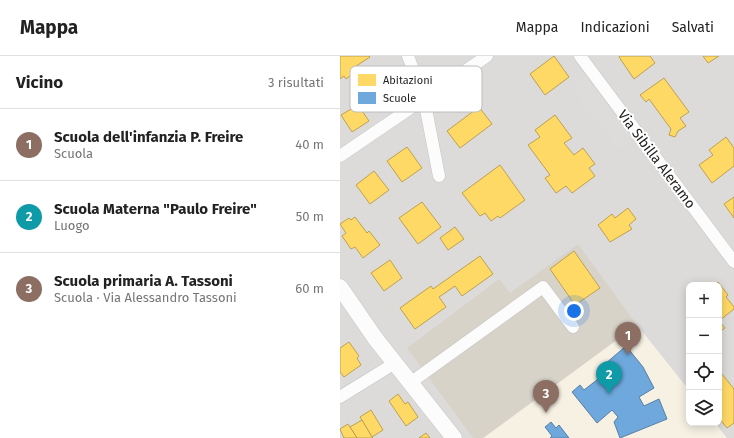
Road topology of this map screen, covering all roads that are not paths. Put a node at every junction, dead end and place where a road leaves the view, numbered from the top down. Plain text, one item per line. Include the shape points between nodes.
1 (408, 56) edge
2 (486, 56) edge
3 (580, 56) edge
4 (412, 66) edge
5 (472, 66) edge
6 (405, 112) edge
7 (427, 112) edge
8 (340, 156) edge
9 (439, 176) dead end
10 (734, 262) edge
11 (340, 287) edge
12 (573, 328) dead end
13 (395, 363) junction
14 (410, 383) junction
15 (340, 398) edge
16 (454, 438) edge

1 - 4 street
2 - 5 street
3 - 10 street, Via Sibilla Aleramo
6 - 8 street
7 - 9 street
11 - 13 street
12 - 14 street via 543,287
13 - 14 street
13 - 15 street
14 - 16 street

